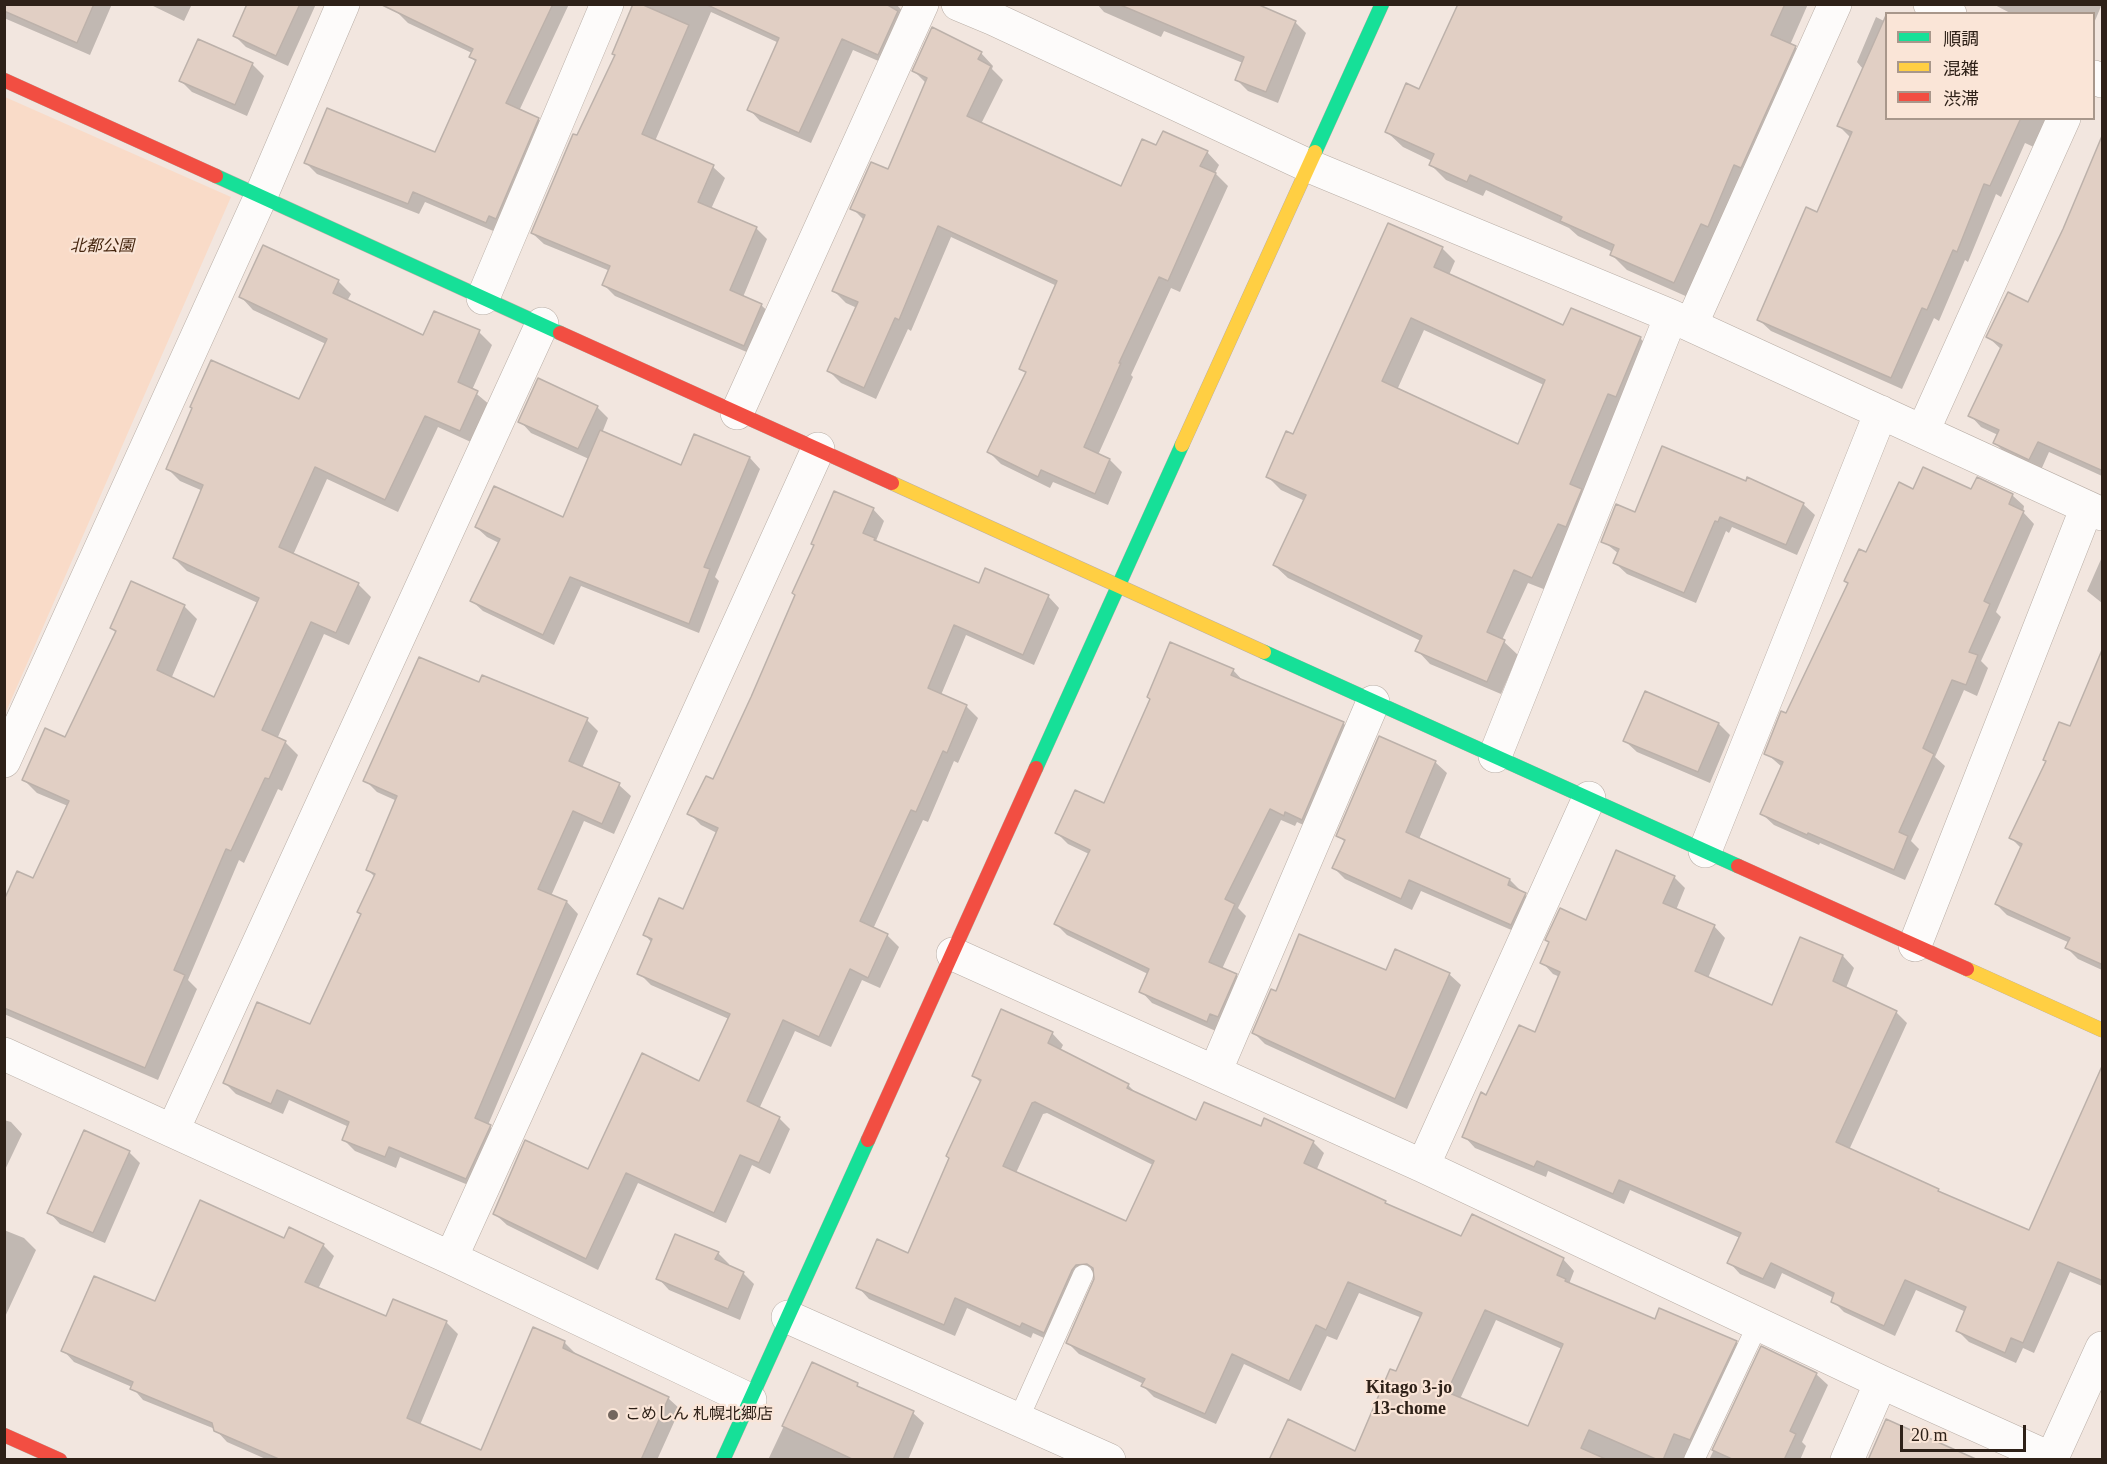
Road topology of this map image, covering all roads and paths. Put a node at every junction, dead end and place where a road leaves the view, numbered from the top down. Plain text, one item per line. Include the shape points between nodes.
1 (343, 4) edge
2 (607, 4) edge
3 (922, 4) edge
4 (958, 4) edge
5 (1382, 4) edge
6 (1835, 4) edge
7 (1930, 4) edge
8 (997, 12) edge
9 (1946, 12) edge
10 (4, 80) edge
11 (2063, 120) edge
12 (1309, 166) junction
13 (260, 198) junction
14 (483, 298) junction
15 (1681, 320) junction
16 (542, 324) junction
17 (1881, 412) junction
18 (737, 413) junction
19 (1923, 431) junction
20 (818, 449) junction
21 (2095, 510) edge
22 (1119, 585) junction
23 (1373, 702) junction
24 (1495, 756) junction
25 (4, 761) edge
26 (1589, 798) junction
27 (1705, 851) junction
28 (1915, 945) junction
29 (953, 954) junction
30 (2103, 1030) edge
31 (4, 1054) edge
32 (1215, 1072) junction
33 (173, 1130) junction
34 (1423, 1166) junction
35 (451, 1257) junction
36 (1083, 1275) dead end
37 (788, 1317) junction
38 (1758, 1324) junction
39 (2103, 1348) edge
40 (1881, 1382) junction
41 (750, 1400) junction
42 (1018, 1418) junction
43 (4, 1435) edge
44 (2053, 1459) edge
45 (60, 1460) edge
46 (723, 1460) edge
47 (1108, 1460) edge
48 (1694, 1460) edge
49 (1847, 1460) edge

1 - 13 street
2 - 14 street
3 - 18 street
4 - 8 street
5 - 12 street
6 - 15 street
7 - 9 street
8 - 12 street
10 - 13 street
11 - 19 street
12 - 15 street
12 - 22 street
13 - 14 street
13 - 25 street
14 - 16 street
15 - 17 street
15 - 24 street
16 - 18 street
16 - 33 street
17 - 19 street
17 - 27 street
18 - 20 street
19 - 21 street
20 - 22 street
20 - 35 street
21 - 28 street
22 - 23 street
22 - 29 street
23 - 24 street
23 - 32 street
24 - 26 street
26 - 27 street
26 - 34 street
27 - 28 street
28 - 30 street
29 - 32 street
29 - 37 street
31 - 33 street
32 - 34 street
33 - 35 street
34 - 38 street
35 - 41 street
36 - 42 lane
37 - 41 street
37 - 42 street
38 - 40 street
38 - 48 lane
39 - 44 street
40 - 44 street
40 - 49 street
41 - 46 street
42 - 47 street
43 - 45 street

